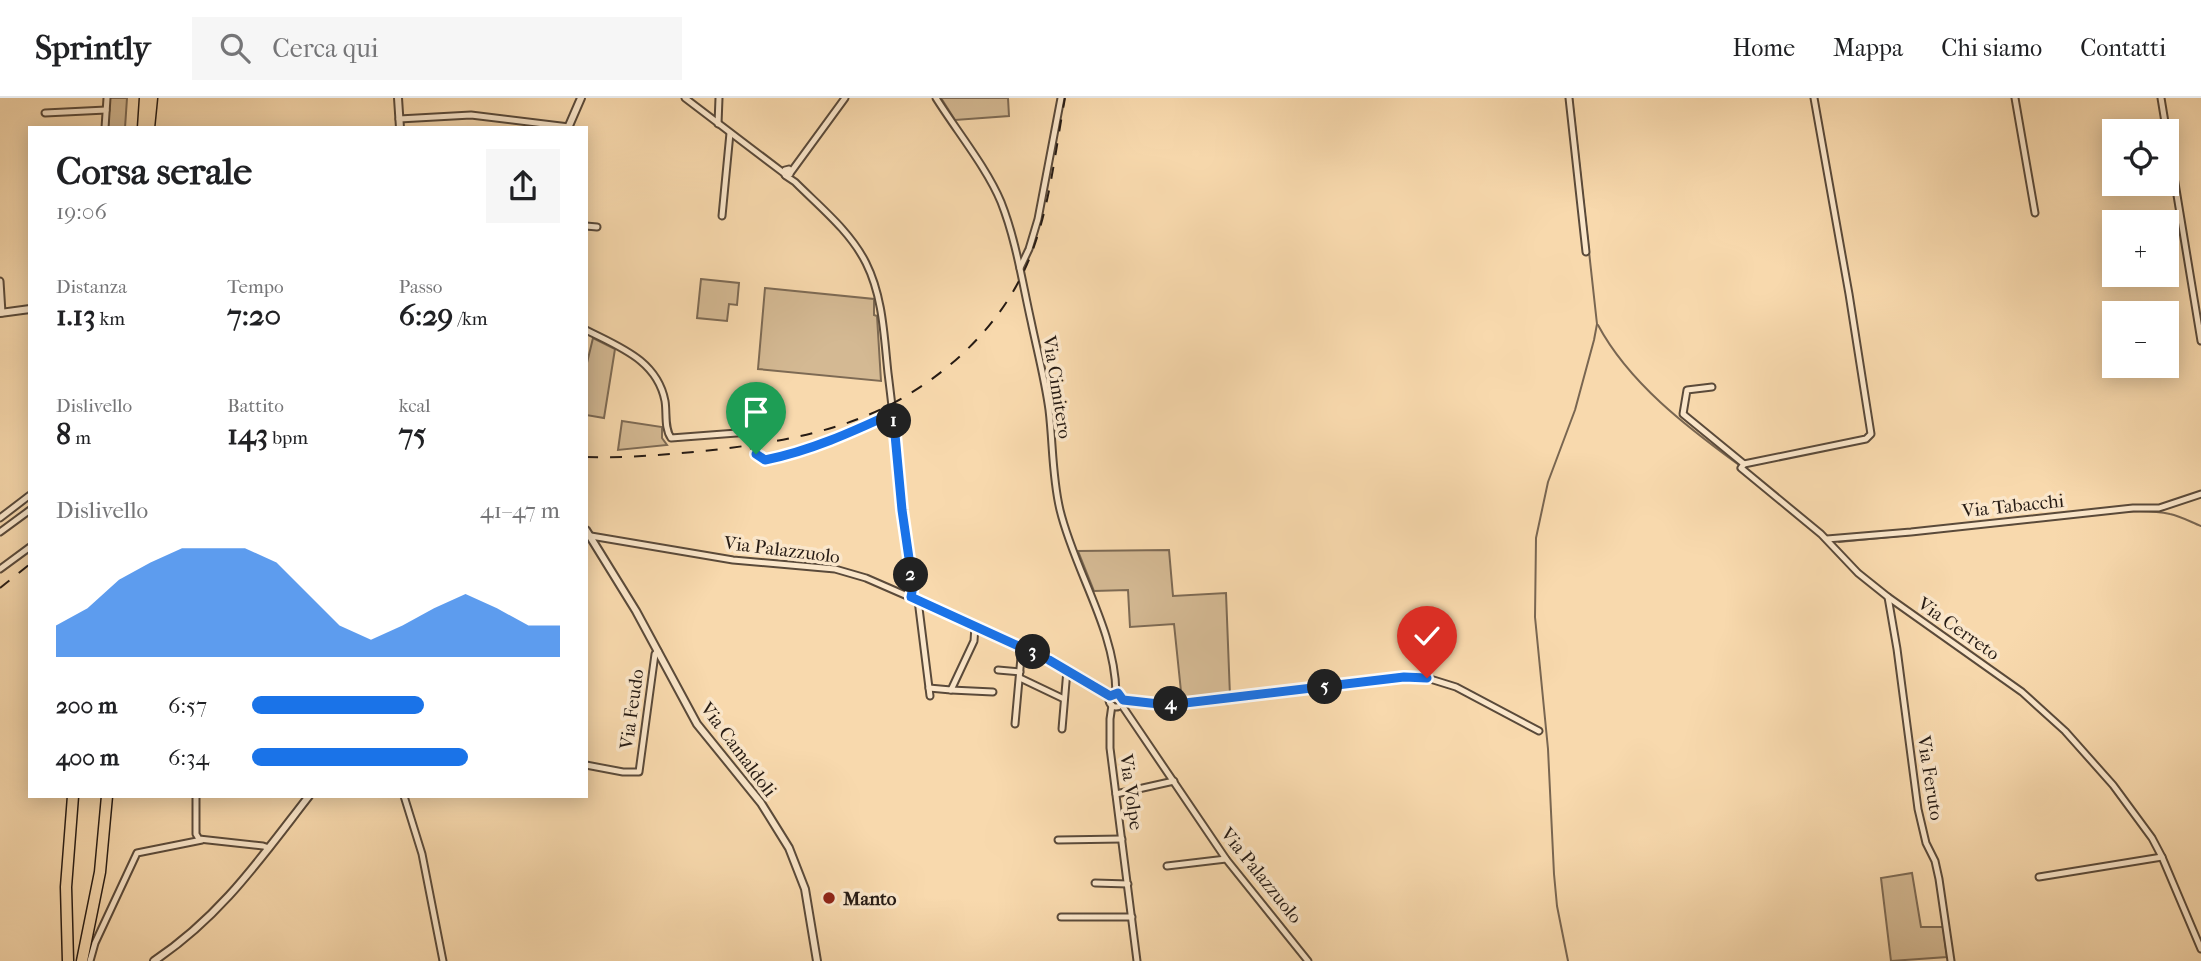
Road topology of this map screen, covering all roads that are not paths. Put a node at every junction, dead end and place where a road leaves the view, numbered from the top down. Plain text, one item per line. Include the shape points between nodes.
1 (107, 98) edge
2 (145, 98) edge
3 (152, 98) edge
4 (398, 98) edge
5 (581, 98) edge
6 (685, 98) edge
7 (719, 98) edge
8 (845, 98) edge
9 (936, 98) edge
10 (1062, 98) edge
11 (1569, 98) edge
12 (1814, 98) edge
13 (2015, 98) edge
14 (2161, 98) edge
15 (106, 110) junction
16 (45, 113) dead end
17 (399, 119) junction
18 (718, 124) junction
19 (105, 126) edge
20 (142, 126) edge
21 (149, 126) edge
22 (400, 126) edge
23 (560, 126) edge
24 (568, 126) edge
25 (730, 133) junction
26 (788, 172) junction
27 (2035, 213) dead end
28 (722, 216) dead end
29 (588, 226) edge
30 (597, 227) dead end
31 (1586, 252) dead end
32 (1019, 268) junction
33 (0, 281) edge
34 (28, 309) edge
35 (1, 313) edge
36 (588, 331) edge
37 (2201, 341) edge
38 (1712, 387) dead end
39 (893, 413) junction
40 (1744, 464) junction
41 (2201, 494) edge
42 (28, 496) edge
43 (28, 511) edge
44 (0, 517) edge
45 (0, 532) edge
46 (589, 533) edge
47 (1826, 539) junction
48 (28, 548) edge
49 (0, 569) edge
50 (911, 597) junction
51 (1888, 597) junction
52 (918, 600) junction
53 (975, 626) junction
54 (1022, 646) junction
55 (658, 651) junction
56 (998, 670) dead end
57 (1067, 670) junction
58 (1020, 675) junction
59 (929, 688) junction
60 (951, 690) junction
61 (993, 692) dead end
62 (1113, 695) junction
63 (930, 696) dead end
64 (1064, 699) junction
65 (1122, 702) junction
66 (1112, 705) junction
67 (1015, 724) dead end
68 (1062, 729) dead end
69 (1539, 731) dead end
70 (588, 765) edge
71 (1174, 781) junction
72 (1116, 794) junction
73 (73, 798) edge
74 (107, 798) edge
75 (196, 798) edge
76 (307, 798) edge
77 (405, 798) edge
78 (1122, 839) junction
79 (1058, 840) dead end
80 (202, 841) junction
81 (269, 848) junction
82 (2162, 856) junction
83 (1226, 859) junction
84 (1167, 866) dead end
85 (2039, 877) dead end
86 (1095, 883) dead end
87 (1128, 884) junction
88 (1061, 917) dead end
89 (1132, 917) junction
90 (2201, 948) edge
91 (68, 961) edge
92 (82, 961) edge
93 (90, 961) edge
94 (154, 961) edge
95 (443, 961) edge
96 (817, 961) edge
97 (1137, 961) edge
98 (1308, 961) edge
99 (1951, 961) edge

1 - 15 street
2 - 20 highway
3 - 21 highway
4 - 17 street
5 - 24 street
6 - 18 street
7 - 18 street
8 - 26 street
9 - 32 street, Via Cimitero via 1000,200
10 - 32 street via 1038,219
11 - 31 street
12 - 40 street via 1871,433 1866,439
13 - 27 street
14 - 37 street
15 - 16 street
15 - 19 street
17 - 22 street
17 - 23 street via 471,115
18 - 25 street
25 - 26 street
25 - 28 street
26 - 39 street via 849,237 866,262 879,295
29 - 30 street
32 - 62 street, Via Cimitero via 1049,408 1060,509 1108,647 1115,675
33 - 35 street
34 - 35 street
36 - 39 street via 628,351 651,369 663,393 668,436 675,439 750,432 756,454 765,460
38 - 40 street, Via Cerreto via 1687,390 1683,414
39 - 50 street
40 - 47 street, Via Cerreto via 1741,468
41 - 47 street, Via Tabacchi via 2159,508
42 - 44 street
43 - 45 street
46 - 50 street, Via Palazzuolo via 743,562 835,569
46 - 55 street, Via Camaldoli
47 - 51 street, Via Cerreto
48 - 49 street
50 - 52 street, Via Palazzuolo
51 - 82 street, Via Cerreto via 2047,713 2113,785
51 - 99 street, Via Feruto via 1918,809 1939,879
52 - 53 street, Via Palazzuolo
52 - 59 street
53 - 54 street, Via Palazzuolo
53 - 60 street via 974,641
54 - 57 street, Via Palazzuolo
54 - 58 street
55 - 70 street, Via Feudo via 639,772
55 - 96 street, Via Camaldoli via 697,724 761,803 789,848 805,889
56 - 58 street
57 - 62 street, Via Palazzuolo
57 - 64 street
58 - 64 street
58 - 67 street
59 - 60 street
59 - 63 street
60 - 61 street
62 - 65 street, Via Palazzuolo via 1119,694
62 - 66 street, Via Cimitero
64 - 68 street
65 - 66 street
65 - 69 street via 1185,703 1427,678 1455,687
65 - 71 street, Via Palazzuolo
66 - 72 street, Via Volpe via 1110,748
71 - 72 street
71 - 83 street, Via Palazzuolo
72 - 78 street, Via Volpe
73 - 91 highway via 66,887
74 - 92 highway via 100,872
75 - 80 street via 197,834
76 - 81 street
77 - 95 street via 422,854
78 - 79 street
78 - 87 street, Via Volpe
80 - 81 street
80 - 93 street via 136,853
81 - 94 street via 219,909
82 - 85 street
82 - 90 street, Via Cerreto
83 - 84 street
83 - 98 street, Via Palazzuolo
86 - 87 street
87 - 89 street, Via Volpe
88 - 89 street
89 - 97 street, Via Volpe

